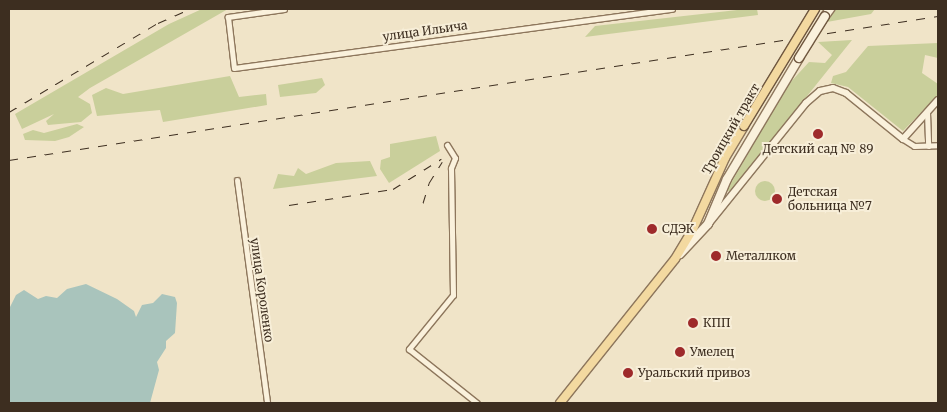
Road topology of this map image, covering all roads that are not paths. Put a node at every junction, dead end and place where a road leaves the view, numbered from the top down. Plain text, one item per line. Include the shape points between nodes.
1 (257, 9) edge
2 (284, 9) edge
3 (672, 9) edge
4 (815, 9) edge
5 (827, 12) edge
6 (938, 100) edge
7 (927, 112) junction
8 (903, 138) junction
9 (938, 145) edge
10 (447, 146) dead end
11 (928, 146) junction
12 (236, 180) dead end
13 (718, 199) junction
14 (727, 205) junction
15 (708, 224) junction
16 (675, 259) junction
17 (267, 403) edge
18 (477, 403) edge
19 (560, 403) edge

1 - 2 street
1 - 3 street, улица Ильича via 228,16 232,64 239,70 410,42
4 - 16 main road, Троицкий тракт, bridge via 725,158 693,229
5 - 13 main road, bridge
6 - 7 street
7 - 8 street
7 - 11 street
8 - 11 street via 914,146
8 - 14 street via 846,93 833,88 820,92 806,103
9 - 11 street
10 - 18 street via 455,158 451,168 453,295 410,349
12 - 17 street, улица Короленко
13 - 14 street via 720,204
13 - 15 main road
14 - 15 street
15 - 16 main road
16 - 19 main road, Троицкий тракт

